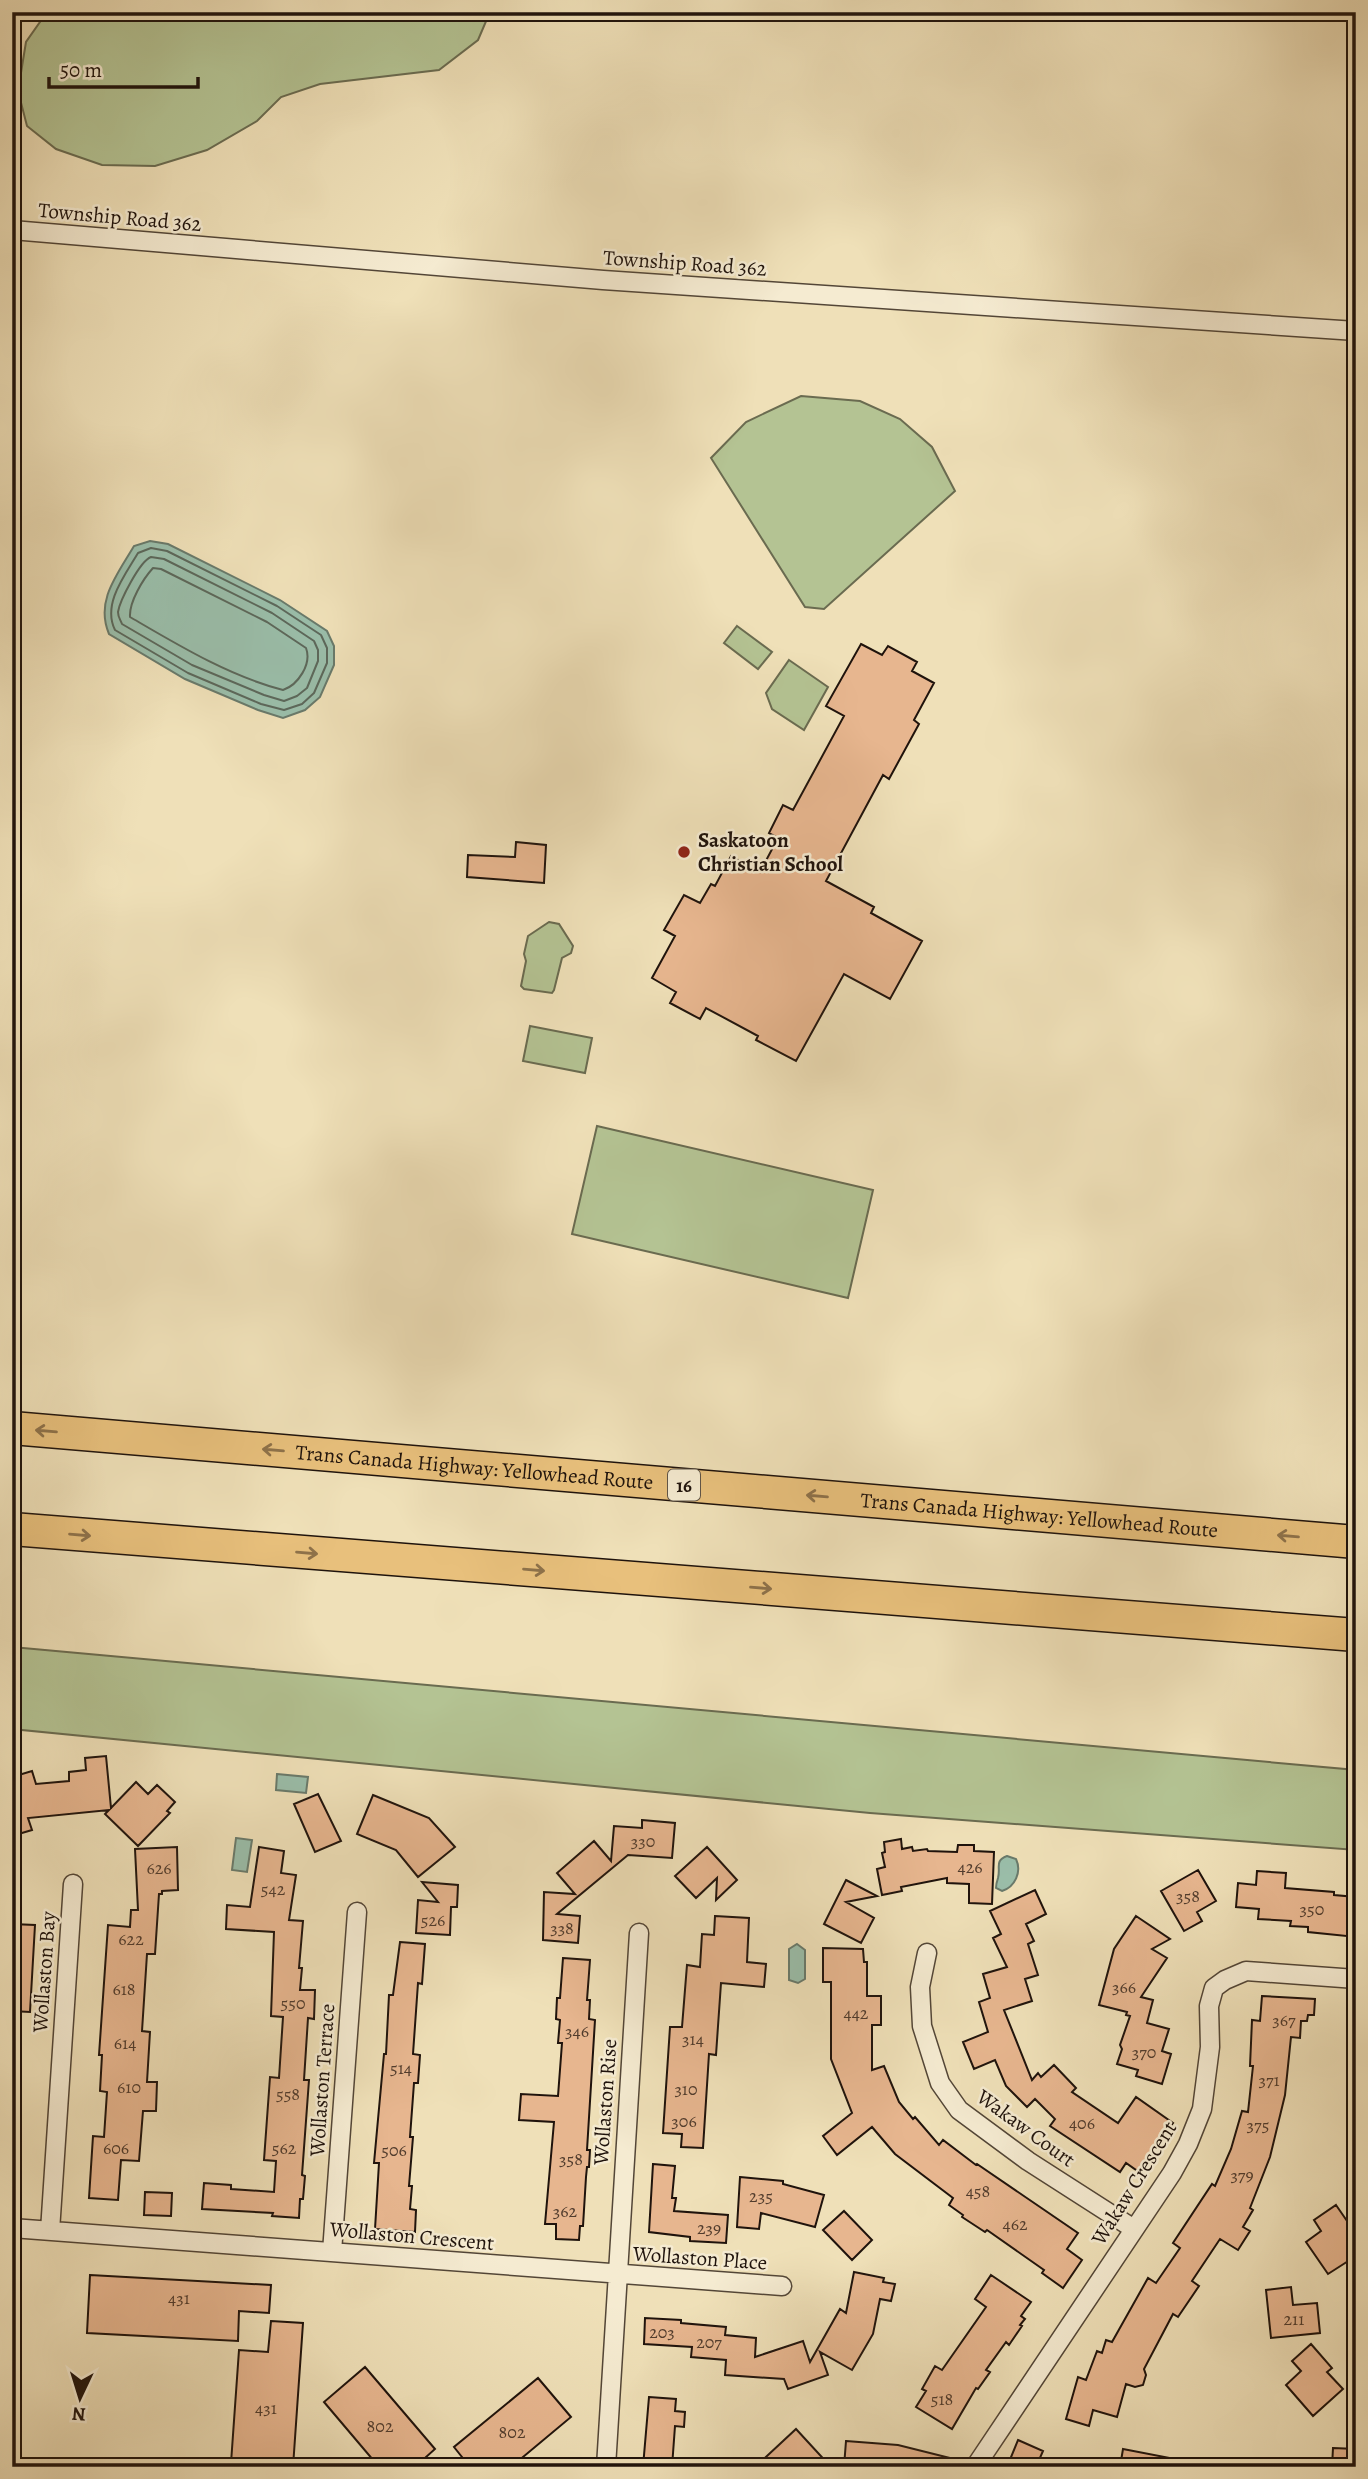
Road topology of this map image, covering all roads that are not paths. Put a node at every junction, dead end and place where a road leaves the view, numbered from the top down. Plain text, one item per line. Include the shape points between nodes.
1 (12, 230) edge
2 (1356, 331) edge
3 (12, 1428) edge
4 (12, 1529) edge
5 (1356, 1542) edge
6 (1356, 1635) edge
7 (73, 1884) dead end
8 (357, 1912) dead end
9 (639, 1933) dead end
10 (927, 1953) dead end
11 (1356, 1979) edge
12 (12, 2228) edge
13 (1135, 2229) junction
14 (50, 2231) junction
15 (332, 2252) junction
16 (616, 2275) junction
17 (782, 2286) dead end
18 (606, 2467) edge
19 (975, 2467) edge

1 - 2 street, Township Road 362 via 603,280
5 -> 3 highway, Trans Canada Highway: Yellowhead Route / 16
4 -> 6 highway
7 - 14 street, Wollaston Bay
8 - 15 street, Wollaston Terrace
9 - 16 street, Wollaston Rise
10 - 13 street, Wakaw Court via 920,1987 922,2026 940,2083 959,2110 1028,2161
11 - 13 street, Wakaw Crescent via 1246,1971 1214,1988 1202,2109 1183,2154
12 - 14 street, Wollaston Crescent
13 - 19 street, Wakaw Crescent
14 - 15 street, Wollaston Crescent
15 - 16 street, Wollaston Crescent
16 - 17 street, Wollaston Place
16 - 18 street

